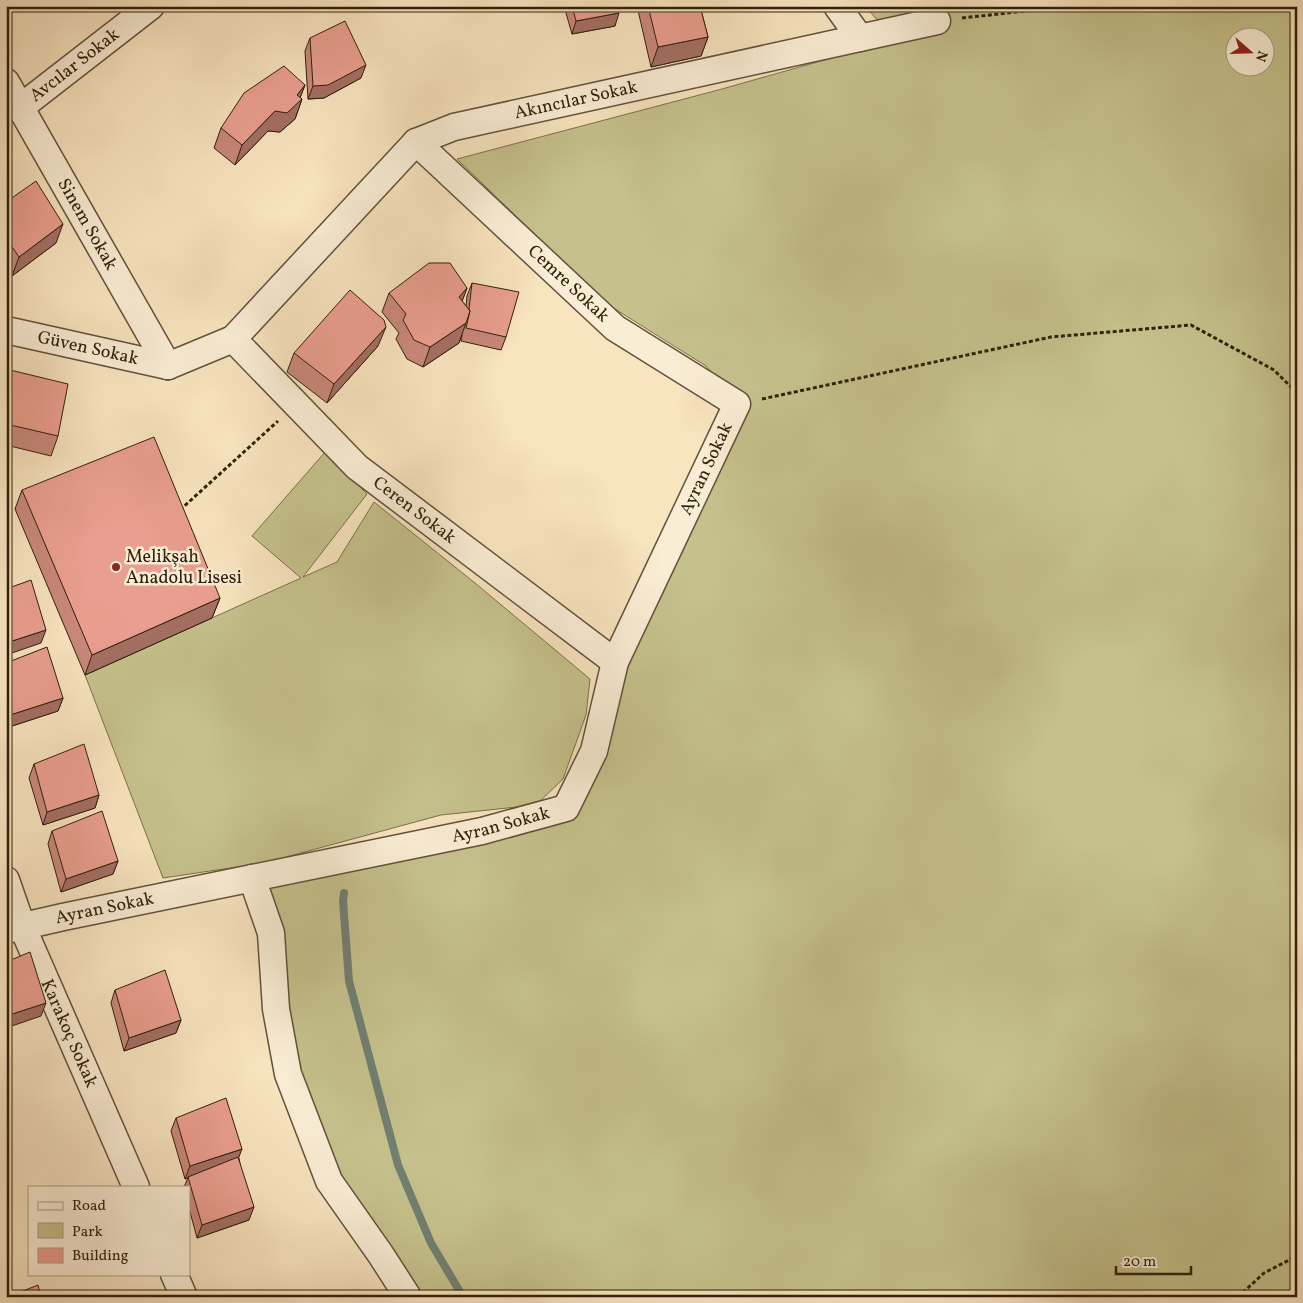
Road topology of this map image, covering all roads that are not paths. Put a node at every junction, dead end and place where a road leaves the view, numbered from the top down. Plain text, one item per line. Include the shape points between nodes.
1 (150, 6) edge
2 (837, 6) edge
3 (937, 21) road end
4 (860, 38) junction
5 (6, 82) edge
6 (21, 107) junction
7 (416, 142) junction
8 (6, 330) edge
9 (233, 339) junction
10 (168, 366) junction
11 (737, 404) joint
12 (615, 662) junction
13 (252, 878) junction
14 (6, 880) edge
15 (14, 928) edge
16 (136, 1186) edge
17 (175, 1276) edge
18 (184, 1297) edge
19 (408, 1297) edge

1 - 6 street, Avcılar Sokak
2 - 4 street
3 - 4 street, Akıncılar Sokak
4 - 7 street, Akıncılar Sokak via 454,127
5 - 6 street, Sinem Sokak
6 - 10 street, Sinem Sokak
7 - 9 street, Akıncılar Sokak
7 - 11 street, Cemre Sokak via 615,328
8 - 10 street, Güven Sokak
9 - 10 street, Akıncılar Sokak
9 - 12 street, Ceren Sokak via 357,467
11 - 12 street, Ayran Sokak
12 - 13 street, Ayran Sokak via 594,750 566,808 482,831
13 - 15 street, Ayran Sokak
13 - 19 street via 271,933 276,1009 288,1074 329,1181
14 - 15 street, Karakoç Sokak
15 - 16 street, Karakoç Sokak
17 - 18 street

